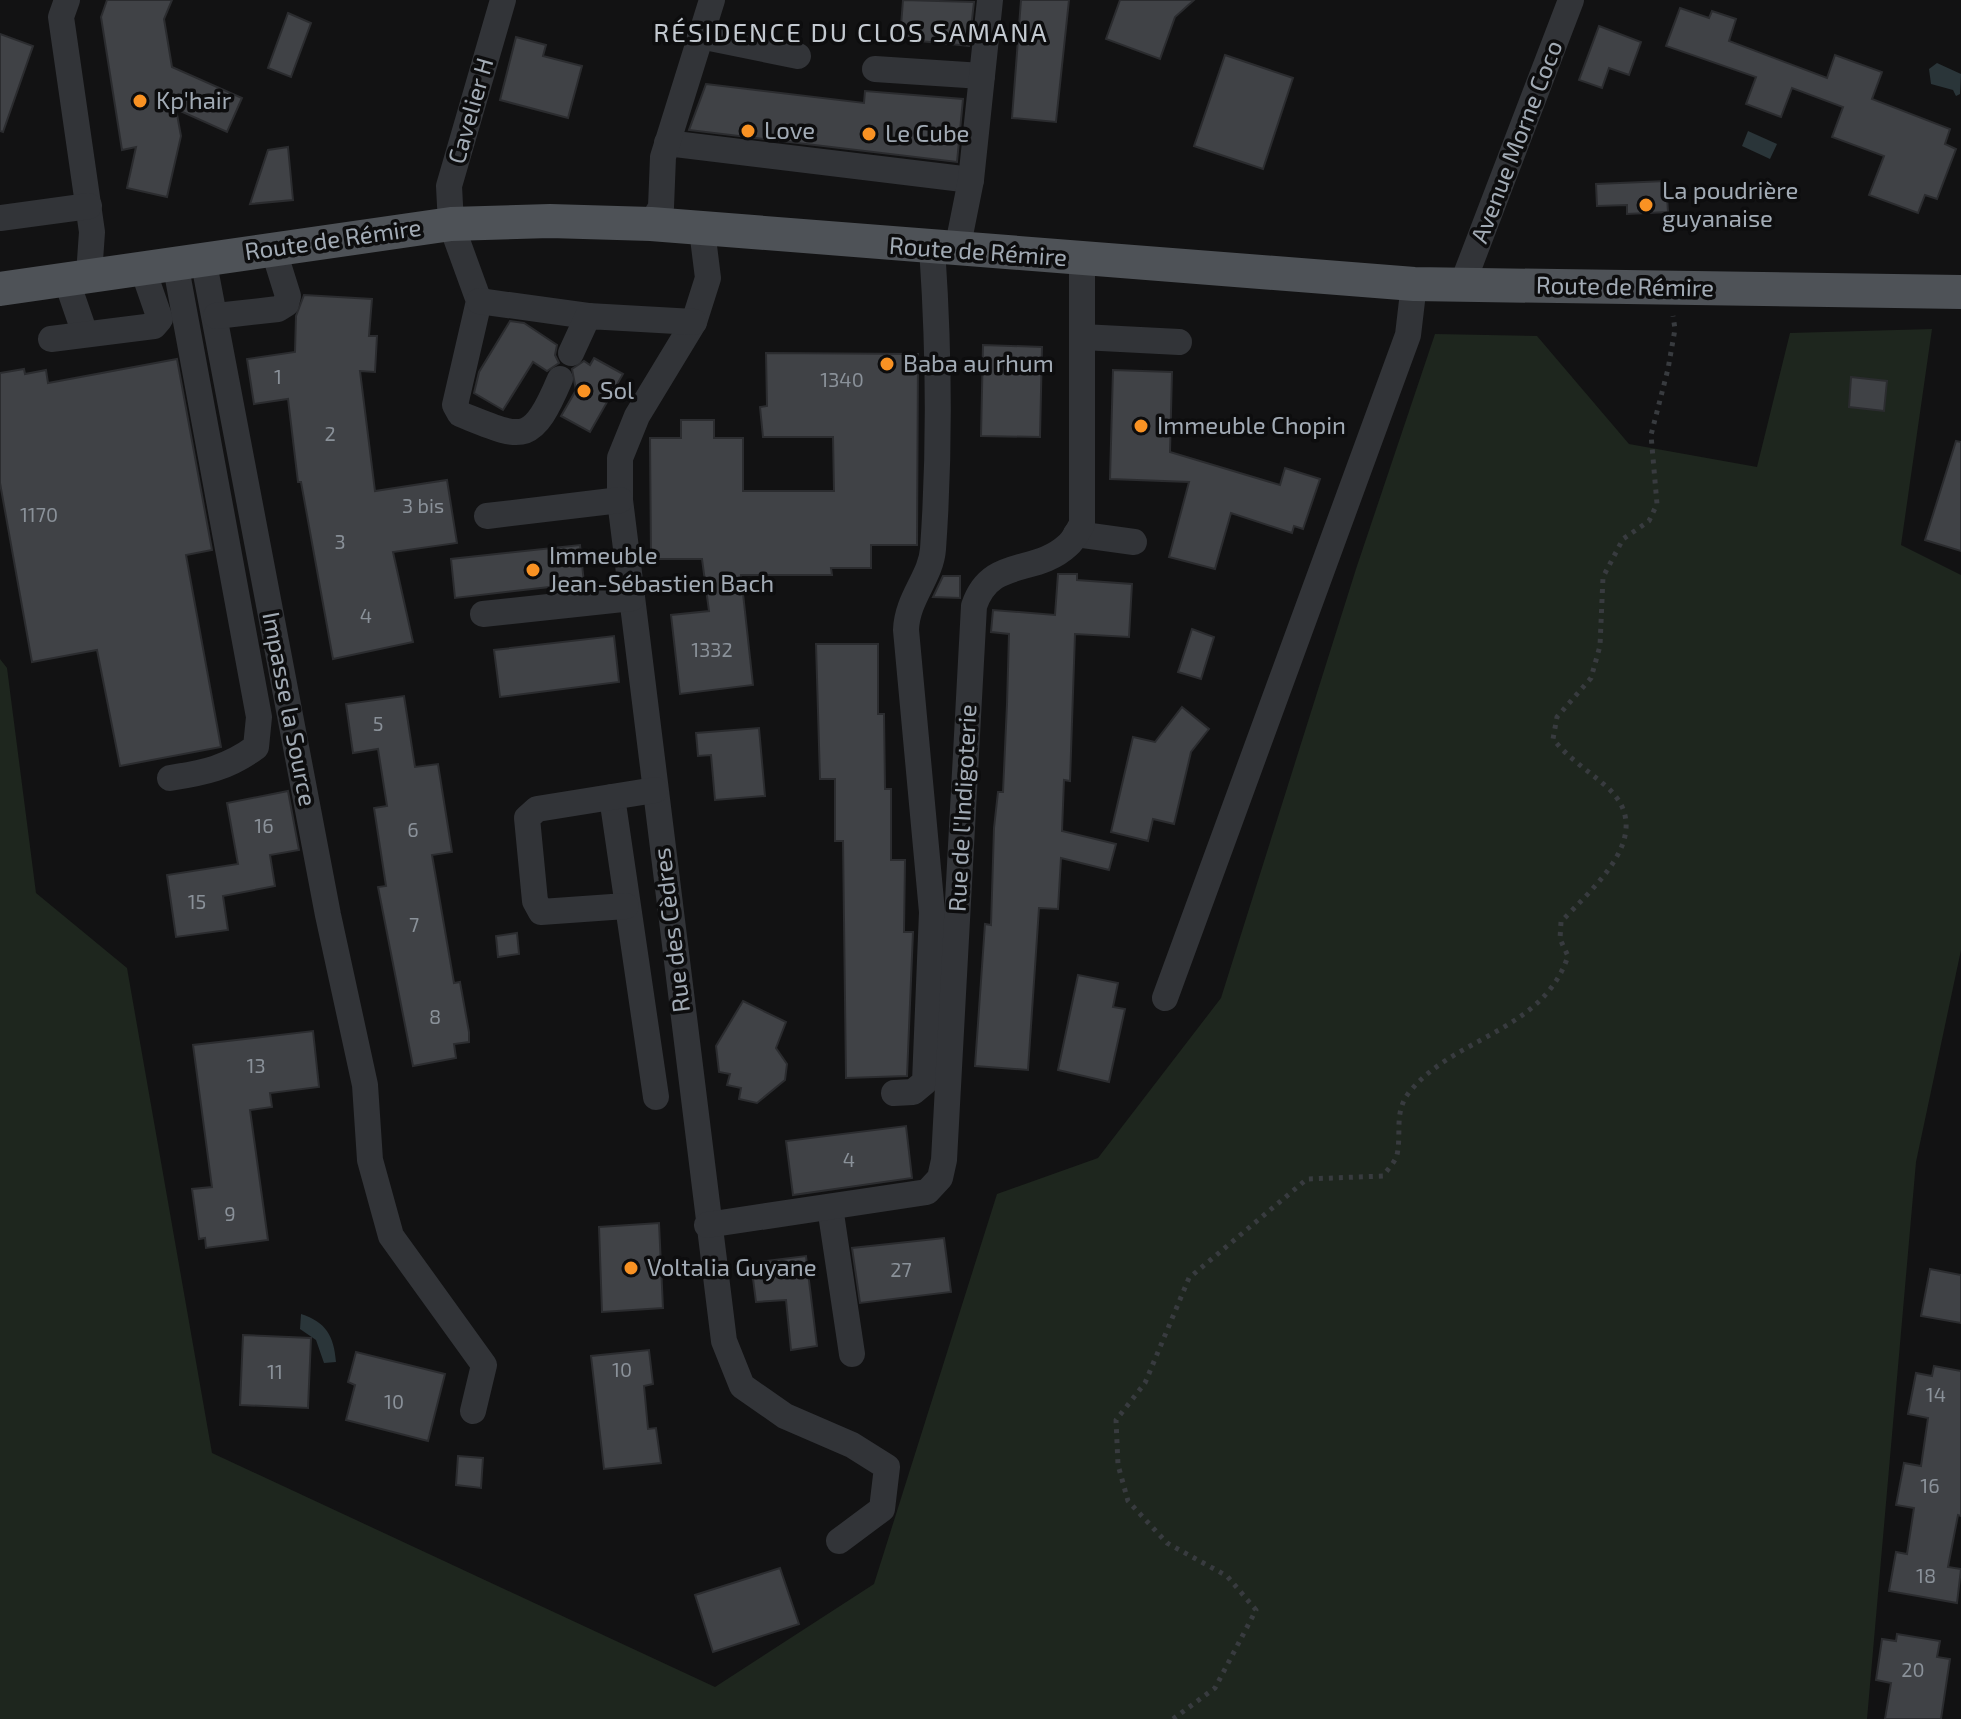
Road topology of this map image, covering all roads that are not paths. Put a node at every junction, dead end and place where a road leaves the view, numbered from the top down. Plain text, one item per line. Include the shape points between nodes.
1 (67, 0) edge
2 (503, 0) edge
3 (712, 0) edge
4 (990, 0) edge
5 (1571, 0) edge
6 (700, 36) junction
7 (798, 56) dead end
8 (875, 69) dead end
9 (982, 76) junction
10 (667, 143) junction
11 (971, 180) junction
12 (89, 206) junction
13 (0, 218) edge
14 (451, 224) junction
15 (651, 224) junction
16 (702, 230) junction
17 (273, 248) junction
18 (944, 249) junction
19 (1082, 259) junction
20 (189, 260) junction
21 (142, 267) junction
22 (78, 277) junction
23 (1414, 284) junction
24 (1462, 285) junction
25 (0, 289) edge
26 (1961, 292) edge
27 (479, 301) junction
28 (216, 316) junction
29 (588, 316) junction
30 (694, 322) junction
31 (85, 334) junction
32 (1082, 337) junction
33 (51, 339) dead end
34 (1179, 342) dead end
35 (571, 353) dead end
36 (560, 379) dead end
37 (620, 500) junction
38 (487, 516) dead end
39 (1076, 534) junction
40 (1134, 542) dead end
41 (632, 598) junction
42 (483, 614) dead end
43 (170, 778) dead end
44 (655, 790) junction
45 (612, 797) junction
46 (626, 906) junction
47 (1165, 998) dead end
48 (894, 1093) dead end
49 (656, 1097) dead end
50 (830, 1207) junction
51 (707, 1225) junction
52 (852, 1354) dead end
53 (473, 1411) dead end
54 (839, 1541) dead end

1 - 12 street via 61,17
2 - 14 street, Cavelier H via 449,186
3 - 6 street
4 - 9 street
5 - 24 street, Avenue Morne Coco
6 - 7 street
6 - 10 street
8 - 9 street
9 - 11 street
10 - 11 street
10 - 15 street via 661,207
11 - 18 street
12 - 13 street
12 - 22 street via 92,232
14 - 15 main road, Route de Rémire
14 - 17 main road, Route de Rémire
14 - 27 street, Cavelier H
15 - 16 main road, Route de Rémire
16 - 18 main road, Route de Rémire
16 - 30 street, Rue des Cèdres via 708,278
17 - 20 main road, Route de Rémire
17 - 28 street via 286,304
18 - 19 main road, Route de Rémire
18 - 48 street via 933,554 906,620 932,912 925,1082 913,1092
19 - 23 main road, Route de Rémire
19 - 32 street
20 - 21 main road, Route de Rémire
20 - 28 street, Impasse la Source
20 - 43 street via 259,717 256,747 242,758 216,771
21 - 22 main road, Route de Rémire
21 - 31 street via 160,319 154,326
22 - 25 main road, Route de Rémire
22 - 31 street
23 - 24 main road, Route de Rémire
23 - 47 street via 1408,335
24 - 26 main road, Route de Rémire
27 - 29 street
27 - 36 street via 455,405 460,414 511,434 531,430 543,419
28 - 53 street, Impasse la Source via 365,1085 370,1160 391,1236 484,1365
29 - 30 street
29 - 35 street
30 - 37 street, Rue des Cèdres via 637,416 620,458
31 - 33 street
32 - 34 street
32 - 39 street via 1082,524
37 - 38 street
37 - 41 street, Rue des Cèdres
39 - 40 street
39 - 50 street, Rue de l'Indigoterie via 1069,545 1039,562 990,577 974,606 940,1178 927,1192
41 - 42 street
41 - 44 street, Rue des Cèdres
44 - 45 street
44 - 51 street, Rue des Cèdres
45 - 46 street
45 - 46 street via 537,809 527,818 533,888 541,912
46 - 49 street
50 - 51 street, Rue de l'Indigoterie
50 - 52 street
51 - 54 street, Rue des Cèdres via 724,1341 742,1386 785,1416 852,1445 887,1467 882,1509

